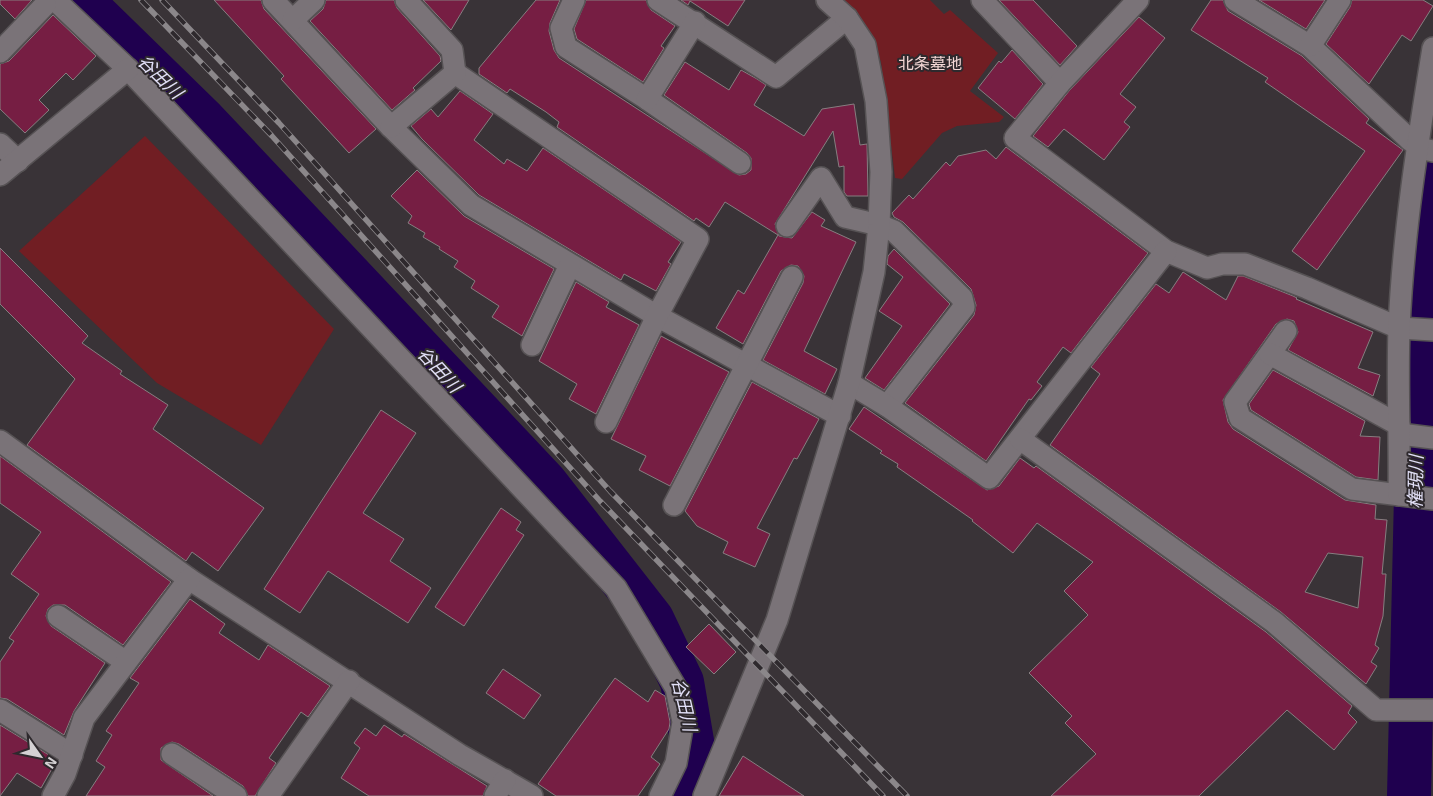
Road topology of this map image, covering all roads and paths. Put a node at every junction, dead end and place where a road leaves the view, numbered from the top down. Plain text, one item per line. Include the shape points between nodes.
1 (273, 0) edge
2 (314, 0) edge
3 (406, 0) edge
4 (574, 0) edge
5 (658, 0) edge
6 (827, 0) edge
7 (982, 0) edge
8 (1138, 0) edge
9 (1235, 0) edge
10 (1340, 0) edge
11 (50, 2) edge
12 (847, 18) junction
13 (293, 20) junction
14 (695, 22) junction
15 (4, 40) edge
16 (1310, 46) junction
17 (1433, 48) edge
18 (128, 68) junction
19 (455, 73) junction
20 (1060, 84) junction
21 (647, 98) junction
22 (391, 127) junction
23 (0, 144) edge
24 (1425, 148) edge
25 (18, 160) junction
26 (740, 163) dead end
27 (0, 175) edge
28 (879, 225) junction
29 (787, 226) dead end
30 (1166, 251) junction
31 (570, 265) junction
32 (792, 277) dead end
33 (657, 316) junction
34 (1403, 327) junction
35 (1433, 330) edge
36 (1286, 331) dead end
37 (532, 345) dead end
38 (1270, 354) junction
39 (746, 363) junction
40 (849, 384) junction
41 (887, 406) junction
42 (840, 416) junction
43 (606, 422) dead end
44 (1400, 431) junction
45 (1433, 438) edge
46 (1020, 439) junction
47 (0, 441) edge
48 (1400, 496) junction
49 (1433, 499) edge
50 (674, 505) dead end
51 (189, 579) junction
52 (58, 616) dead end
53 (126, 662) junction
54 (349, 681) junction
55 (0, 710) edge
56 (1428, 711) edge
57 (172, 754) dead end
58 (72, 755) junction
59 (500, 788) edge
60 (62, 793) edge
61 (236, 796) edge
62 (268, 796) edge
63 (532, 796) edge
64 (660, 796) edge
65 (704, 796) edge

1 - 13 street
2 - 13 street
3 - 19 street via 452,50
4 - 21 street via 561,28 566,47
5 - 14 street
6 - 12 street
7 - 20 street
8 - 20 street
9 - 16 street
10 - 16 street
11 - 15 street
11 - 18 street
12 - 14 street via 776,77
12 - 28 street via 865,45 876,102 881,172
13 - 22 street
14 - 21 street
16 - 24 street
17 - 24 street
18 - 25 street
18 - 64 street via 616,588 676,688 682,722 676,763
19 - 22 street
19 - 33 street via 698,239
20 - 30 street via 1015,138
21 - 26 street
22 - 31 street via 471,206
23 - 25 street
24 - 34 street via 1405,247
25 - 27 street
28 - 29 street via 845,218 821,178
28 - 40 street via 874,272
28 - 41 street via 894,231 962,298 964,307
30 - 34 street via 1207,268 1245,264
30 - 46 street
31 - 33 street
31 - 37 street
32 - 39 street
33 - 39 street
33 - 43 street
34 - 35 street
34 - 44 street
36 - 38 street
38 - 44 street
38 - 48 street via 1236,402 1240,418 1352,489
39 - 42 street
39 - 50 street
40 - 41 street
40 - 42 street
41 - 46 street via 989,478
42 - 65 street via 777,620
44 - 45 street
44 - 48 street
46 - 56 street via 1274,622 1376,710
47 - 51 street
48 - 49 street
51 - 53 street
51 - 54 street
52 - 53 street
53 - 58 street via 84,718
54 - 59 street via 460,755
54 - 62 street
55 - 58 street
57 - 61 street
58 - 60 street
59 - 63 street

